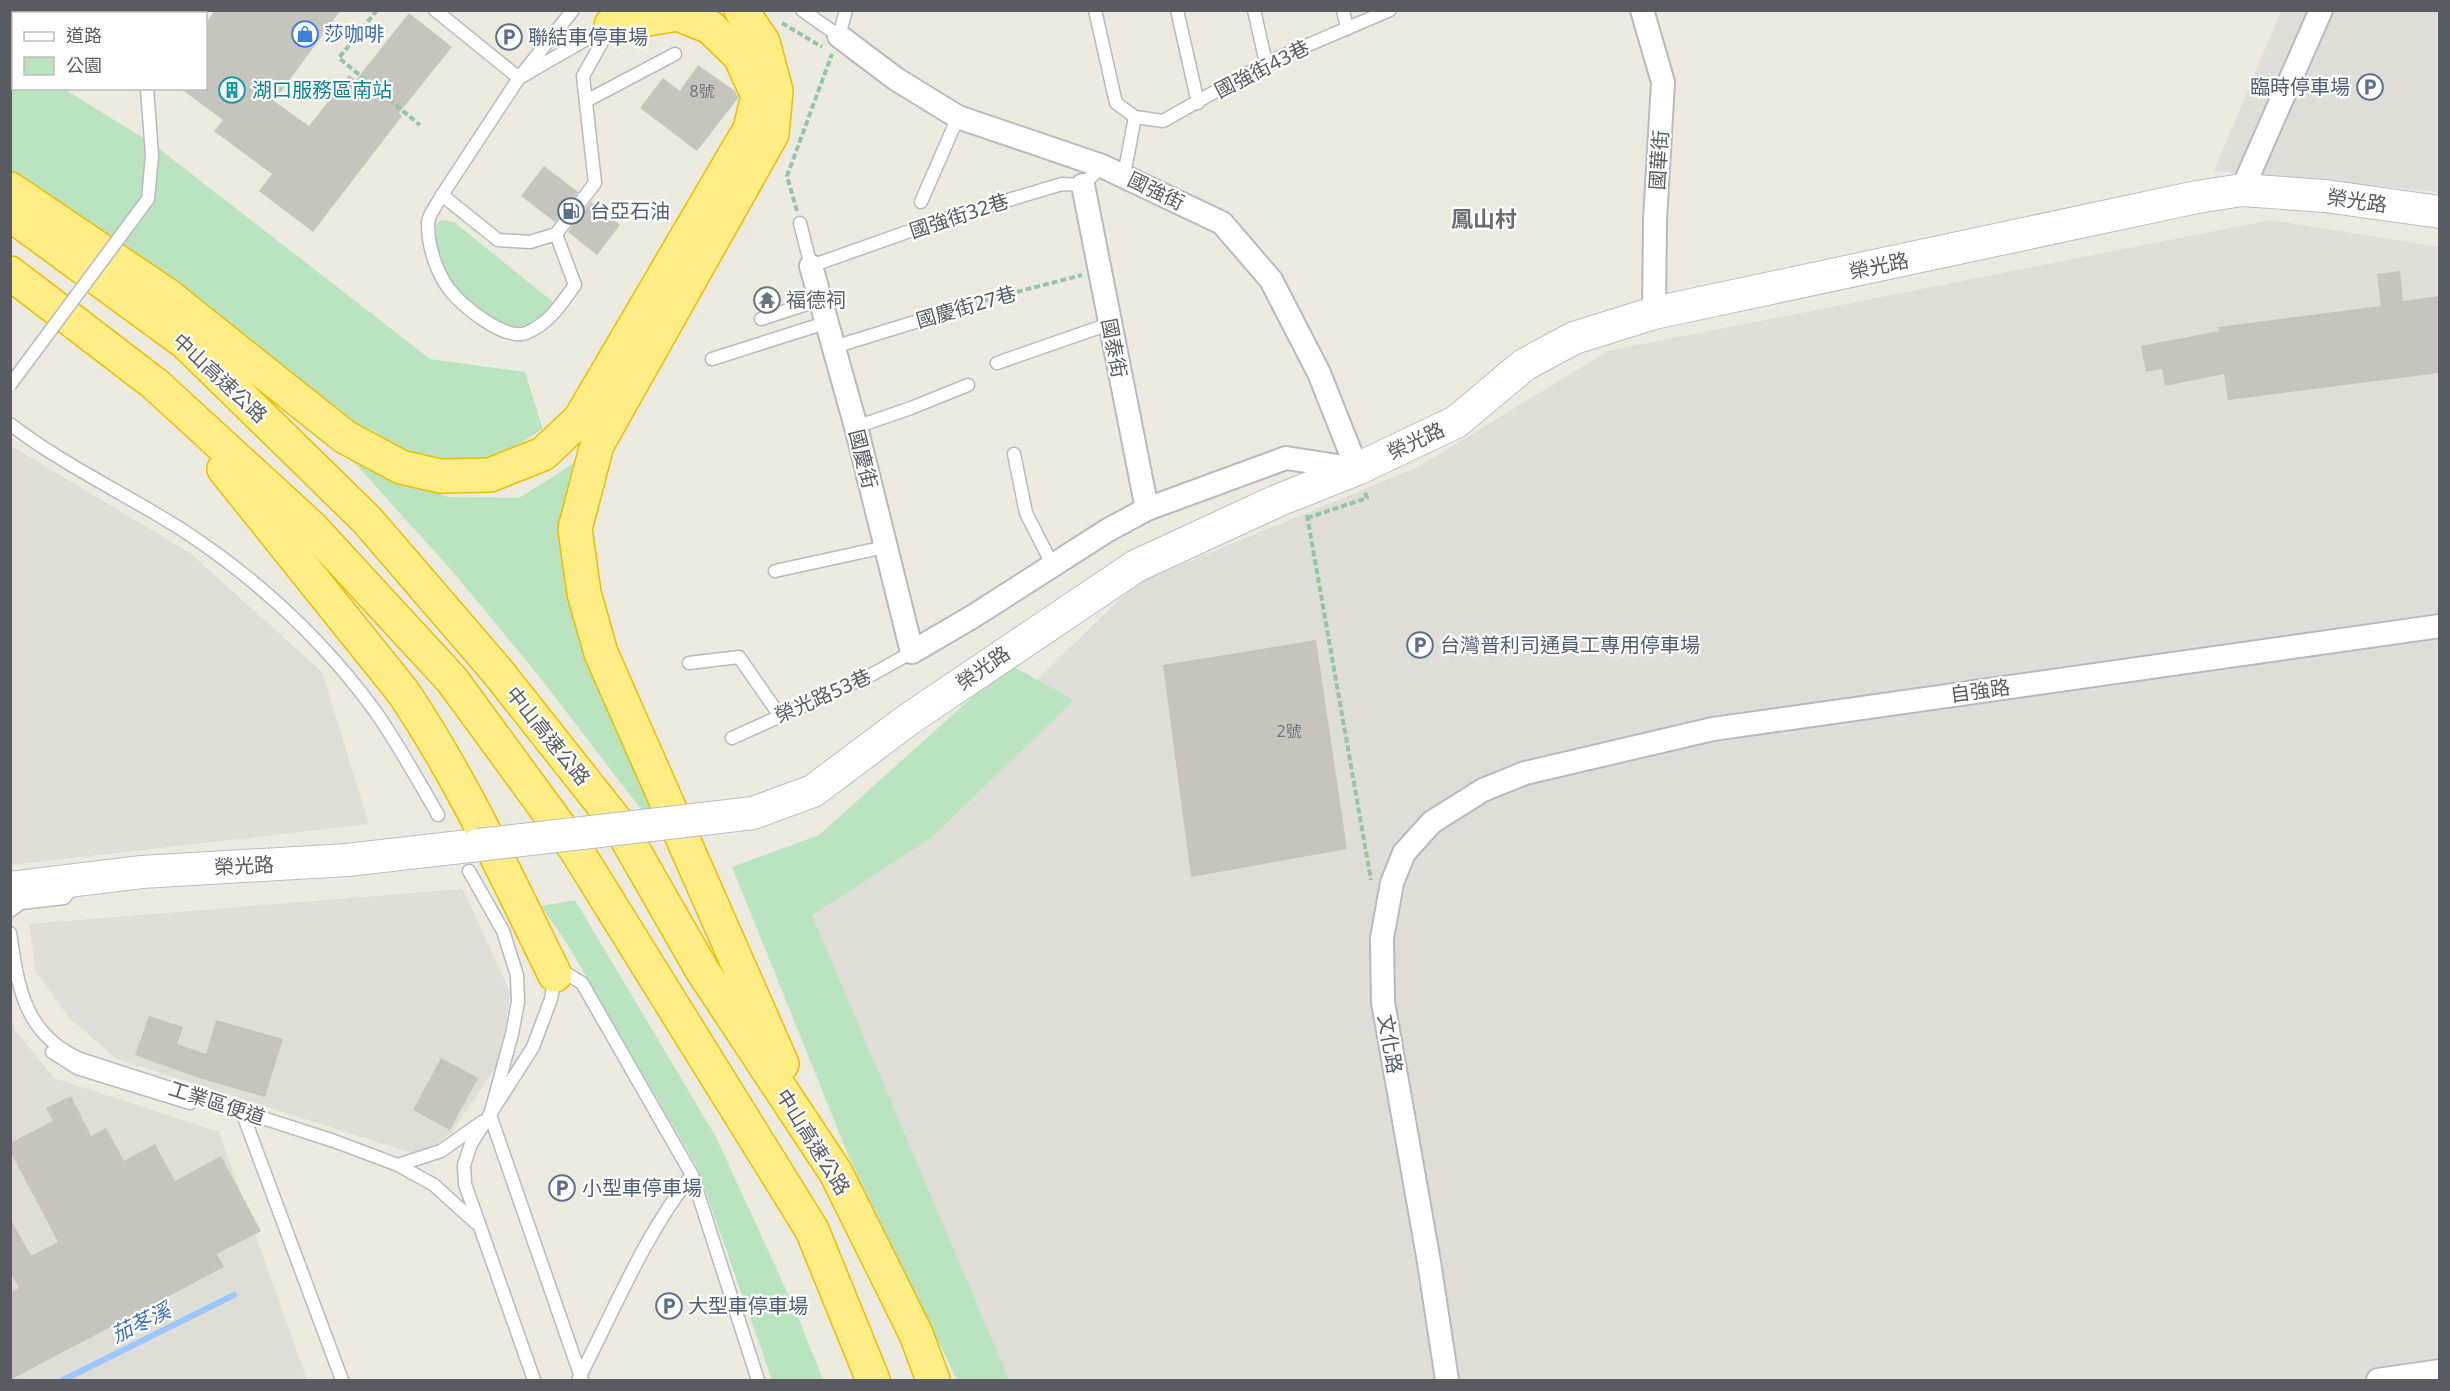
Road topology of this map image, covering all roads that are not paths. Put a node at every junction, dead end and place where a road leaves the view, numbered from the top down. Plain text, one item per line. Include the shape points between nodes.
1 (435, 10) edge
2 (573, 10) edge
3 (741, 10) edge
4 (802, 10) edge
5 (846, 10) edge
6 (1095, 10) edge
7 (1177, 10) edge
8 (1254, 10) edge
9 (1343, 10) edge
10 (1390, 10) edge
11 (1642, 10) edge
12 (2321, 10) edge
13 (617, 18) edge
14 (1347, 29) junction
15 (835, 45) junction
16 (675, 54) dead end
17 (1266, 63) junction
18 (519, 78) junction
19 (147, 90) edge
20 (586, 101) junction
21 (1198, 103) junction
22 (958, 117) junction
23 (1135, 117) junction
24 (1102, 166) junction
25 (1124, 175) junction
26 (1083, 186) junction
27 (10, 189) edge
28 (2242, 190) junction
29 (442, 195) junction
30 (921, 202) dead end
31 (2439, 212) edge
32 (10, 214) edge
33 (800, 224) road end
34 (556, 234) junction
35 (811, 267) junction
36 (10, 273) edge
37 (819, 300) junction
38 (970, 305) road end
39 (1654, 313) junction
40 (760, 319) dead end
41 (825, 323) junction
42 (1109, 324) junction
43 (834, 347) junction
44 (712, 359) dead end
45 (997, 363) dead end
46 (155, 384) junction
47 (10, 385) edge
48 (968, 385) dead end
49 (10, 424) edge
50 (856, 427) junction
51 (1014, 454) dead end
52 (1357, 469) junction
53 (1147, 510) junction
54 (885, 547) junction
55 (1053, 566) junction
56 (775, 571) dead end
57 (2439, 626) edge
58 (912, 652) junction
59 (689, 663) dead end
60 (780, 716) junction
61 (732, 738) dead end
62 (1525, 774) joint
63 (438, 815) dead end
64 (473, 858) junction
65 (79, 880) junction
66 (10, 888) edge
67 (10, 911) edge
68 (10, 933) edge
69 (10, 974) edge
70 (555, 975) junction
71 (216, 1103) junction
72 (242, 1112) junction
73 (490, 1115) junction
74 (398, 1166) junction
75 (836, 1173) junction
76 (692, 1175) junction
77 (479, 1226) junction
78 (2439, 1371) edge
79 (580, 1379) edge
80 (342, 1380) edge
81 (534, 1380) edge
82 (758, 1380) edge
83 (873, 1380) edge
84 (933, 1380) edge
85 (1447, 1380) edge
86 (2378, 1380) edge

1 - 18 lane
2 - 18 lane
3 - 75 highway via 763,42 776,91 772,134 597,445 575,530 584,593 601,654 784,1066
4 - 15 lane
5 - 15 lane
6 - 23 lane via 1116,103
7 - 21 lane
8 - 17 lane
9 - 14 lane
10 - 14 lane, 國強街43巷
11 - 39 street, 國華街 via 1663,82 1654,220
12 - 28 street
13 - 18 lane
13 - 20 lane via 584,76
13 - 27 highway via 678,14 710,27 741,56 758,96 750,129 580,419 543,454 489,475 440,476 401,467 345,437 167,295
14 - 17 lane, 國強街43巷
15 - 22 street, 國強街 via 852,43 896,79
16 - 20 lane
17 - 21 lane, 國強街43巷
18 - 29 lane
19 - 47 lane, bridge via 152,155 148,199
20 - 34 lane via 595,183
21 - 23 lane, 國強街43巷 via 1162,121
22 - 24 street, 國強街
22 - 30 lane
23 - 25 lane
24 - 25 street, 國強街
24 - 26 lane
25 - 52 street, 國強街 via 1222,222 1271,280 1319,373
26 - 35 lane, 國強街32巷 via 1062,184 938,221
26 - 42 street, 國泰街
28 - 31 street, 榮光路 via 2325,196
28 - 39 street, 榮光路
29 - 34 lane via 498,240 530,242
29 - 34 lane via 428,221 431,254 449,289 503,332 524,334 549,320 575,285
32 - 75 highway, 中山高速公路 via 186,343 375,528 497,671 619,825 702,970
33 - 35 lane
35 - 37 street, 國慶街
36 - 46 highway
37 - 40 lane
37 - 41 street, 國慶街
38 - 43 lane, 國慶街27巷
39 - 52 street, 榮光路 via 1574,338 1524,365 1456,422
41 - 43 street, 國慶街
41 - 44 lane
42 - 45 lane
42 - 53 street, 國泰街
43 - 50 street, 國慶街
46 - 70 highway via 426,727 465,794
46 - 83 highway via 311,527 452,680 575,848 812,1230
48 - 50 lane
49 - 63 lane via 184,532 275,600 325,651 374,710
50 - 54 street, 國慶街
51 - 55 lane via 1026,513
52 - 53 street via 1286,458
52 - 64 street, 榮光路, bridge via 1136,566 918,713 813,791 753,813
53 - 55 street
54 - 56 lane
54 - 58 street, 國慶街
55 - 58 street
57 - 62 street, 自強路 via 1713,729
58 - 60 lane, 榮光路53巷 via 873,675
59 - 60 lane via 739,657
60 - 61 lane, 榮光路53巷
62 - 85 street, 文化路 via 1483,790 1432,822 1404,853 1392,883 1382,938 1383,1002
64 - 65 street, 榮光路 via 347,860 142,872
64 - 73 lane via 517,975 518,1002 512,1034
65 - 66 street, 榮光路
65 - 67 lane via 64,898 21,903
68 - 71 lane, 工業區便道 via 28,1013 63,1051
69 - 71 lane via 21,1016 31,1032 59,1058 77,1068 207,1108
70 - 73 lane via 533,1047
70 - 76 lane via 567,974 582,983
71 - 72 lane, 工業區便道
72 - 74 lane, 工業區便道
72 - 80 lane
73 - 74 lane via 441,1151
73 - 77 lane via 471,1144 464,1165 465,1184
73 - 79 lane
74 - 77 lane, 工業區便道 via 434,1185
75 - 84 highway, 中山高速公路 via 916,1334
76 - 79 lane via 676,1195 624,1288
76 - 82 lane
77 - 81 lane
78 - 86 street

